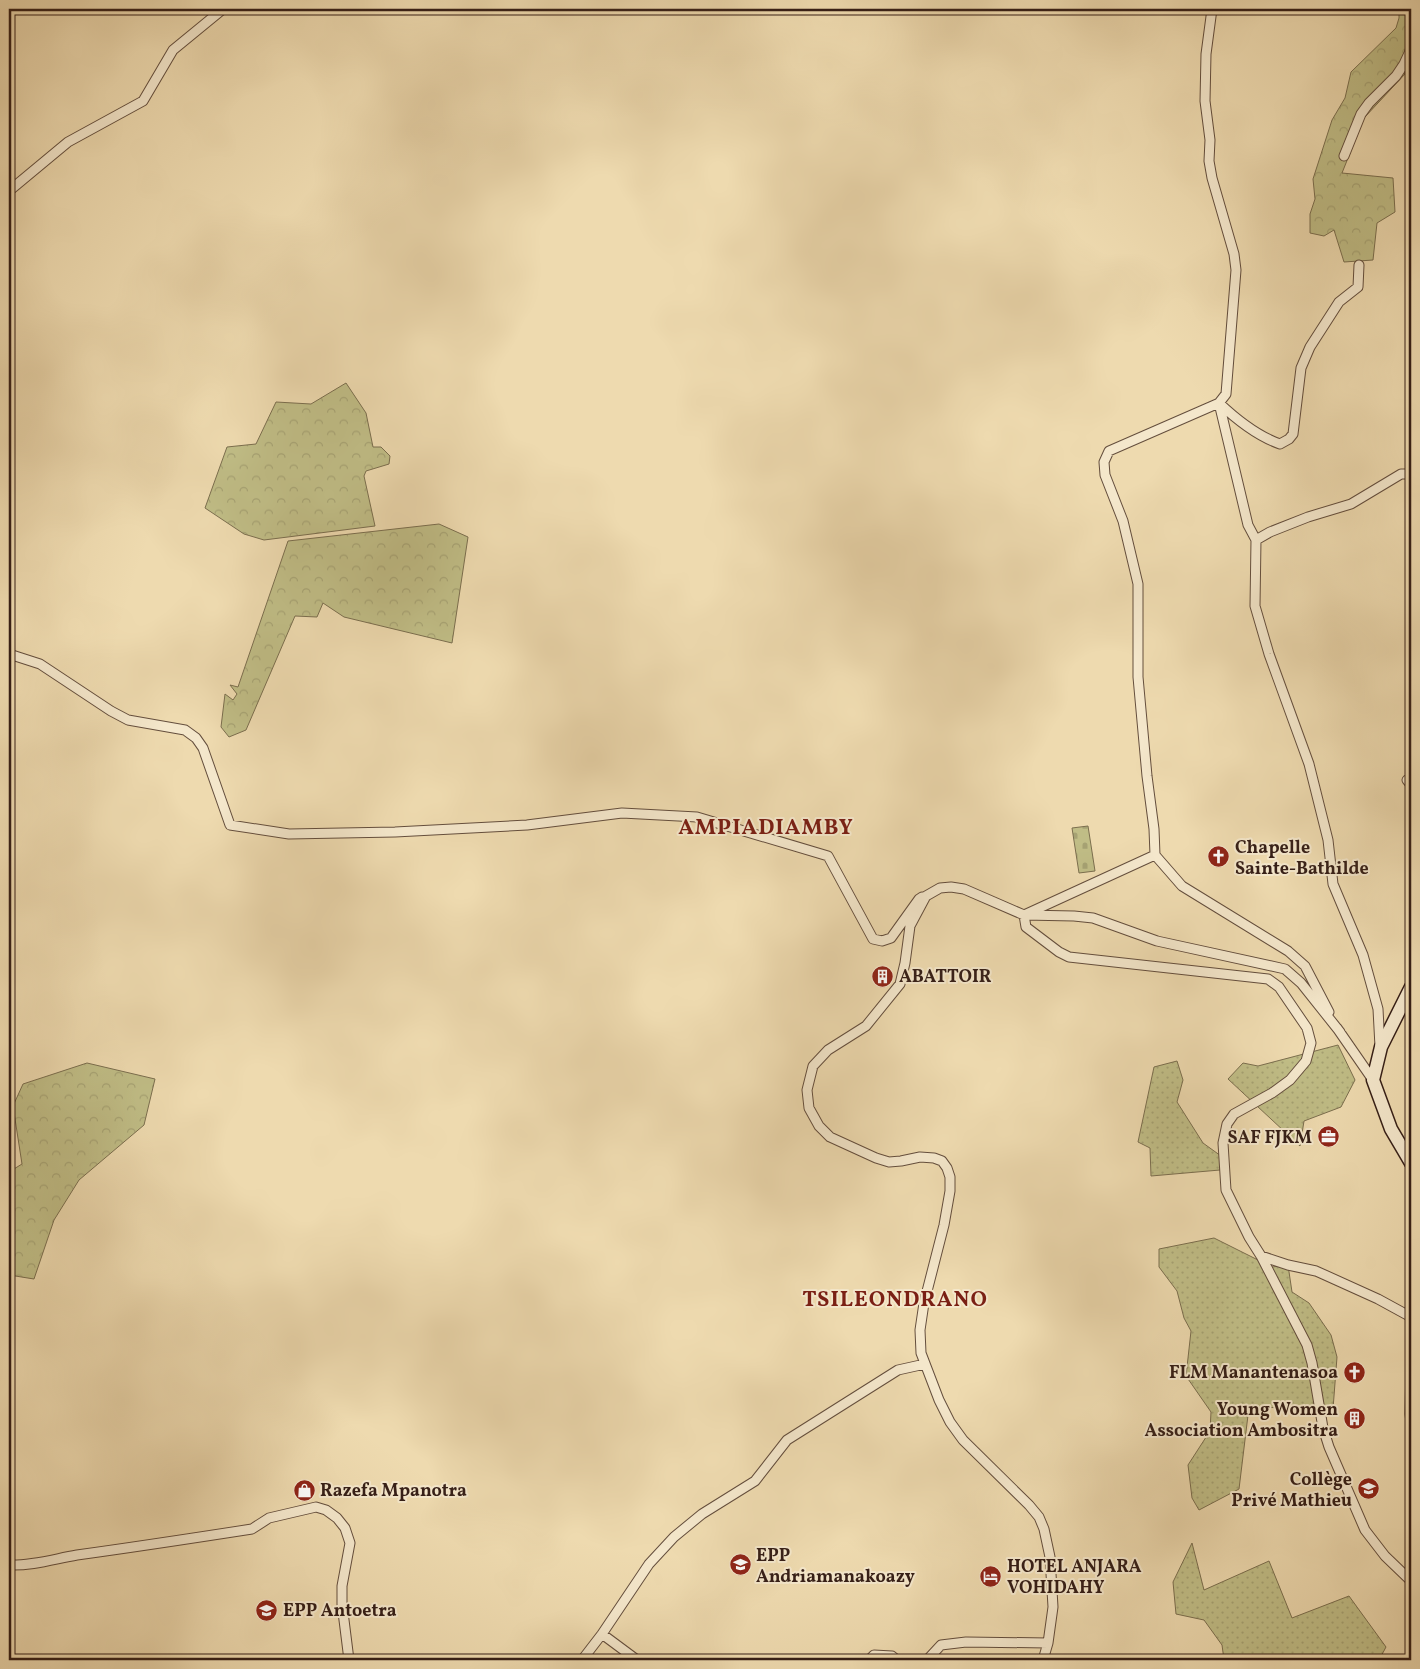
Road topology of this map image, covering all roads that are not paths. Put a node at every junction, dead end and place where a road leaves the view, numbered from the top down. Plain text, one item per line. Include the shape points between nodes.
1 (223, 9) edge
2 (1212, 9) edge
3 (1411, 49) edge
4 (1344, 156) dead end
5 (9, 191) edge
6 (1359, 265) dead end
7 (1219, 403) junction
8 (1411, 474) edge
9 (1256, 540) junction
10 (9, 654) edge
11 (1155, 855) junction
12 (926, 896) junction
13 (1024, 915) junction
14 (1411, 987) edge
15 (1340, 1032) junction
16 (1380, 1047) junction
17 (1373, 1080) junction
18 (1411, 1163) edge
19 (1261, 1256) junction
20 (1411, 1317) edge
21 (925, 1364) junction
22 (1411, 1366) edge
23 (1411, 1423) edge
24 (9, 1565) edge
25 (1411, 1581) edge
26 (602, 1634) junction
27 (1048, 1643) junction
28 (349, 1660) edge
29 (582, 1660) edge
30 (637, 1660) edge
31 (869, 1660) edge
32 (897, 1660) edge
33 (922, 1660) edge
34 (1043, 1660) edge

1 - 5 street via 173,50 143,101 68,142
2 - 7 street via 1206,54 1205,101 1209,161 1236,270 1226,394
3 - 4 street via 1396,76 1360,114
6 - 7 street via 1358,287 1339,302 1300,368 1293,434 1289,439 1280,444 1268,440 1236,419
7 - 9 street via 1248,525
7 - 11 street via 1109,451 1104,462 1105,475 1134,560 1138,584 1138,677
8 - 9 street via 1401,474 1351,504 1308,517
9 - 16 street via 1255,606 1309,764 1328,840 1333,884 1363,955 1378,1009
10 - 12 street via 40,664 128,720 191,733 203,748 230,824 298,834 527,825 622,813 697,817 828,856 873,939 891,938 919,899
11 - 13 street
11 - 15 street via 1182,886 1288,951 1305,966
12 - 13 street via 940,888 964,889
12 - 21 street via 910,926 900,984 866,1026 828,1050 813,1066 808,1090 809,1108 830,1137 889,1162 934,1158 947,1168 950,1191 920,1330
13 - 15 street via 1093,918 1157,941 1285,969 1301,983
13 - 19 street via 1026,927 1069,957 1268,979 1280,987 1307,1028 1311,1044 1306,1061 1278,1089 1234,1114 1227,1124 1223,1143 1226,1190 1248,1237
14 - 16 street
15 - 17 street
16 - 17 street
17 - 18 street via 1391,1129
19 - 20 street via 1316,1271
19 - 25 street via 1307,1345 1323,1428 1365,1530 1385,1556
21 - 26 street via 898,1370 787,1440 755,1481 702,1514 674,1537 649,1564
21 - 27 street via 950,1422 963,1440 1039,1517 1050,1557 1053,1607
22 - 23 street
24 - 28 street via 24,1566 252,1529 269,1518 316,1507 337,1518 350,1543 342,1586
26 - 29 street
26 - 30 street
27 - 33 street via 966,1642 941,1645 928,1659
27 - 34 street
31 - 32 street via 874,1655 892,1656

